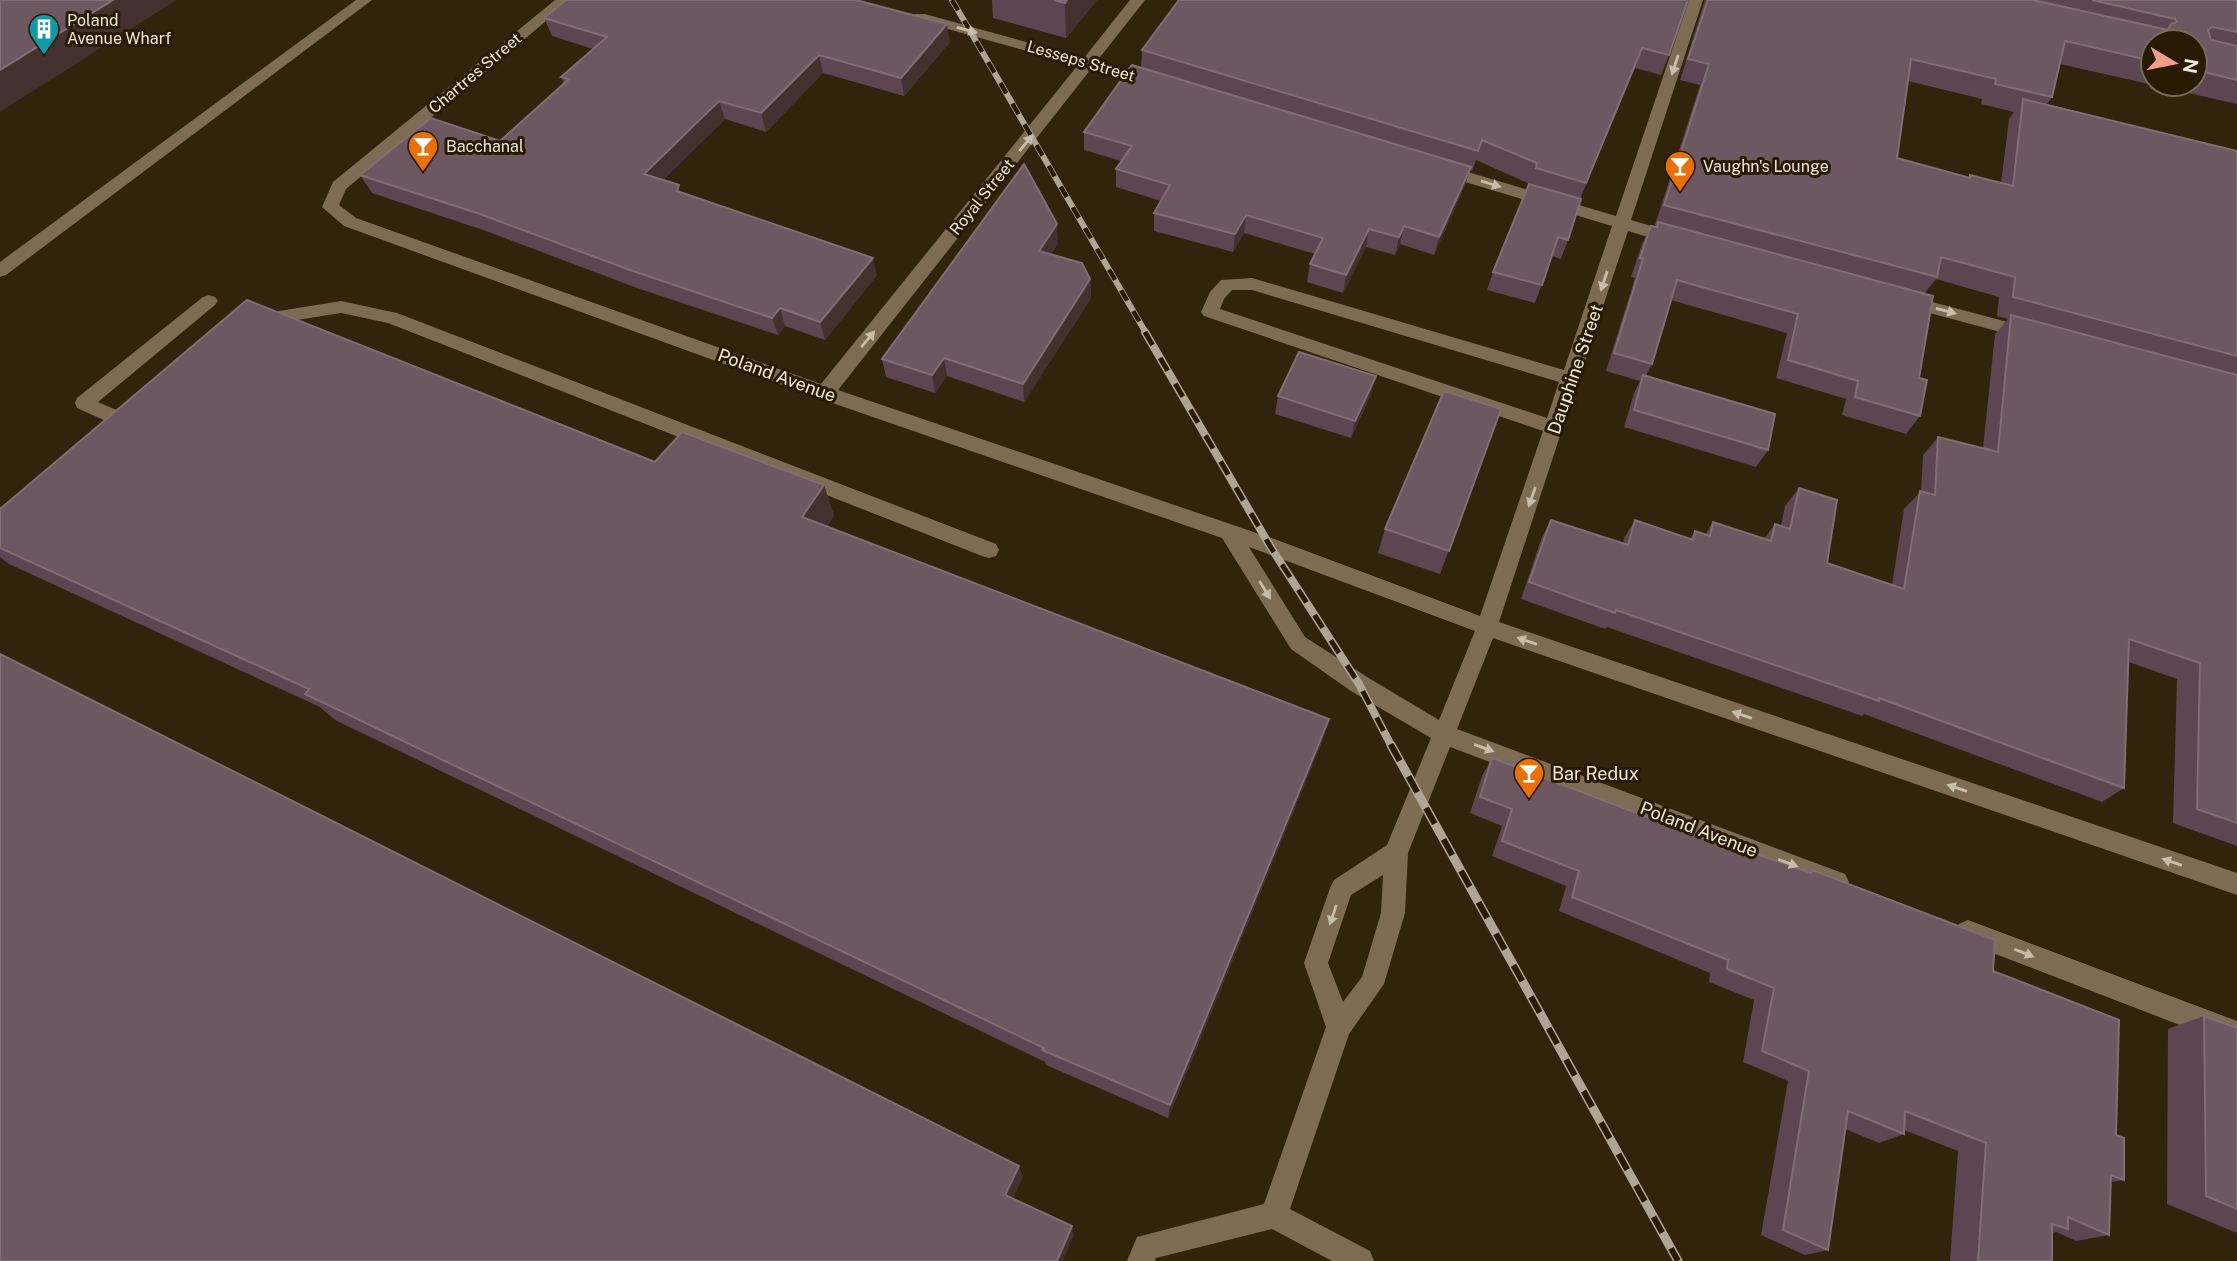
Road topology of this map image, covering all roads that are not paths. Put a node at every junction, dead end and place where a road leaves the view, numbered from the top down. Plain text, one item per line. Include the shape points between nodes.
1 (365, 0) edge
2 (564, 0) edge
3 (1138, 0) edge
4 (1696, 0) edge
5 (905, 13) edge
6 (1089, 62) junction
7 (1169, 86) edge
8 (1423, 164) edge
9 (330, 207) joint
10 (1623, 225) junction
11 (1690, 243) edge
12 (0, 271) edge
13 (1890, 296) edge
14 (209, 301) dead end
15 (253, 335) edge
16 (2050, 339) edge
17 (1572, 379) junction
18 (825, 393) junction
19 (1555, 428) junction
20 (123, 447) edge
21 (1229, 532) junction
22 (989, 550) dead end
23 (1487, 627) junction
24 (1443, 734) junction
25 (1396, 852) junction
26 (2237, 884) edge
27 (1858, 890) edge
28 (1950, 925) edge
29 (1339, 1027) junction
30 (2237, 1034) edge
31 (1274, 1215) junction
32 (1141, 1261) edge
33 (1360, 1261) edge

1 - 12 street
2 - 9 street, Chartres Street via 339,186
3 - 6 street, Royal Street
4 -> 10 street, Dauphine Street
5 -> 6 street, Lesseps Street
6 - 7 street, Lesseps Street
18 -> 6 street, Royal Street
8 -> 10 street
9 - 18 street, Poland Avenue via 351,222
10 - 11 street
10 -> 17 street, Dauphine Street
13 -> 16 street
14 - 20 street via 85,403 148,426
15 - 22 street via 273,318 341,307 391,317
17 - 19 street, Dauphine Street
17 - 19 street via 1252,284 1227,284 1210,312
18 - 21 street, Poland Avenue
19 -> 23 street, Dauphine Street
21 - 23 street, Poland Avenue
21 -> 24 street, Poland Avenue via 1298,643
23 - 24 street, Dauphine Street
26 -> 23 street, Poland Avenue
24 - 25 street, Dauphine Street
24 -> 27 street, Poland Avenue
25 - 29 street, Dauphine Street via 1392,912 1372,984
25 -> 29 street via 1342,888 1316,963
28 -> 30 street
29 - 31 street, Dauphine Street
31 - 32 street via 1147,1247
31 - 33 street

